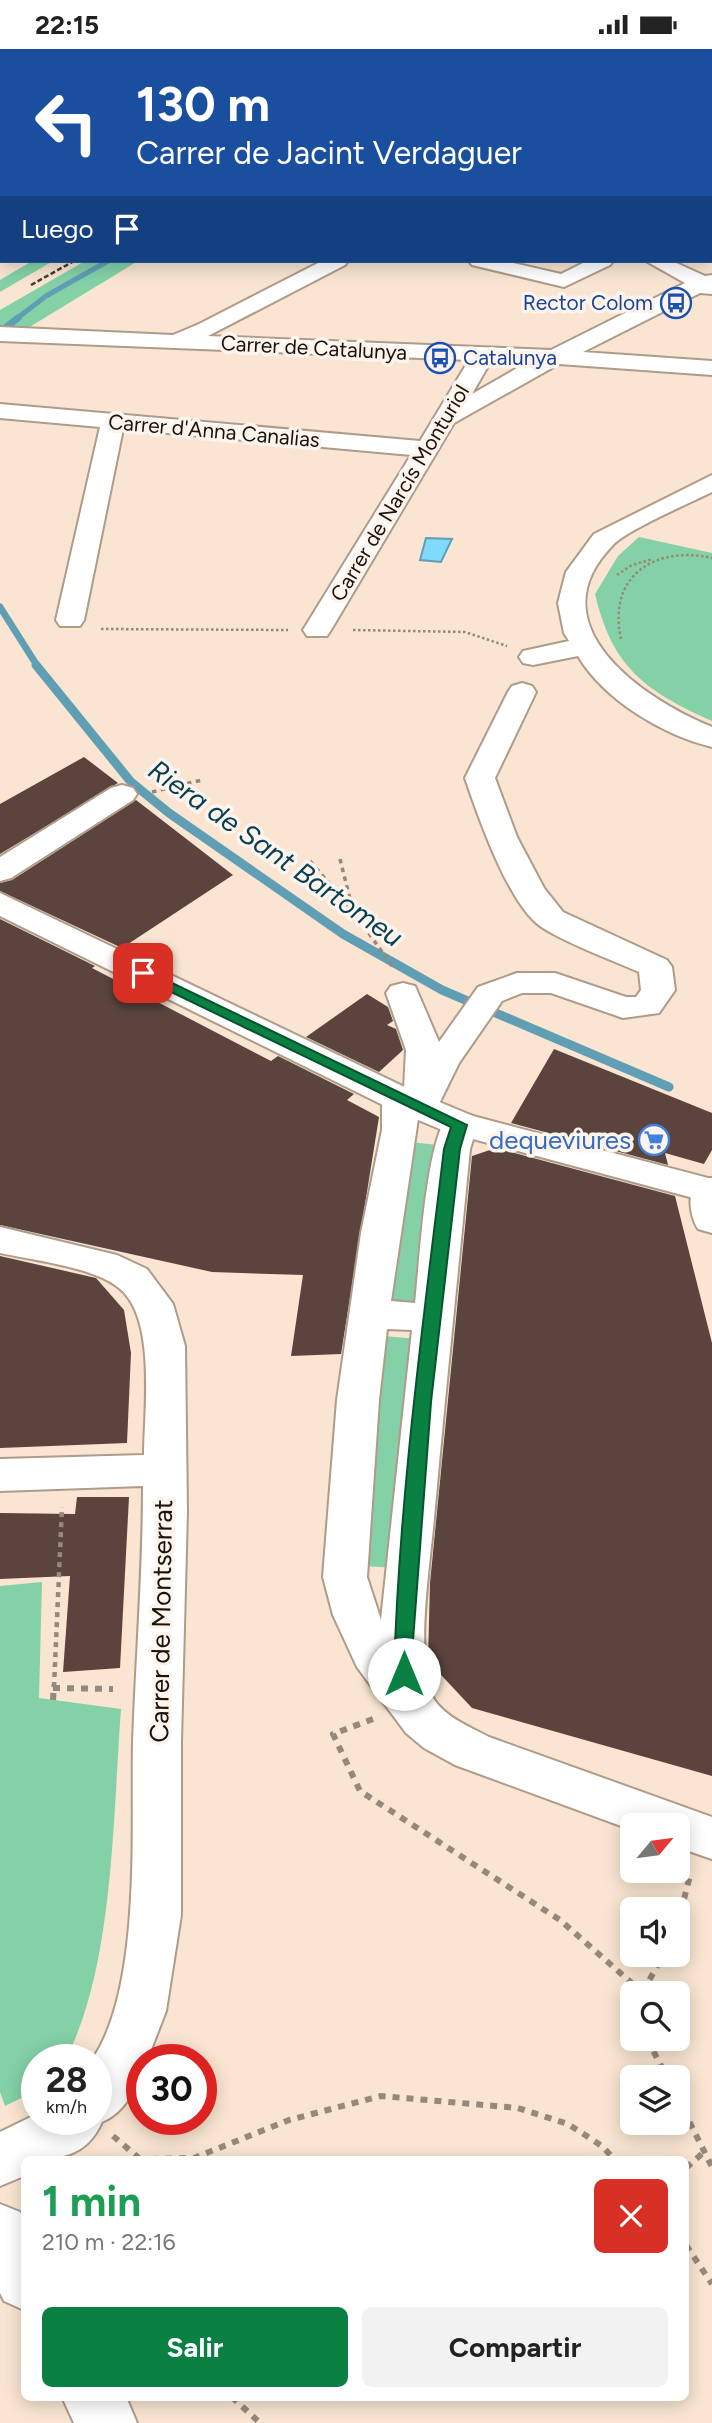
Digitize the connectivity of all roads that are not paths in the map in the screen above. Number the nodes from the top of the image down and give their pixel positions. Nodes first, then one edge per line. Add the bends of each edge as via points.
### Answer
1 (334, 263) edge
2 (488, 263) edge
3 (599, 263) edge
4 (661, 263) edge
5 (709, 284) edge
6 (11, 335) edge
7 (159, 341) junction
8 (483, 356) junction
9 (553, 359) junction
10 (712, 367) edge
11 (0, 411) edge
12 (445, 421) junction
13 (113, 422) junction
14 (429, 449) junction
15 (712, 482) edge
16 (70, 621) dead end
17 (317, 630) dead end
18 (582, 647) junction
19 (533, 657) dead end
20 (522, 692) dead end
21 (712, 738) edge
22 (122, 794) dead end
23 (0, 871) edge
24 (0, 903) edge
25 (403, 993) road end
26 (410, 1103) junction
27 (460, 1125) junction
28 (711, 1200) edge
29 (0, 1240) edge
30 (371, 1314) junction
31 (433, 1318) junction
32 (163, 1471) junction
33 (0, 1475) edge
34 (345, 1577) junction
35 (405, 1595) junction
36 (410, 1704) junction
37 (707, 1836) edge
38 (112, 2075) edge
39 (53, 2135) edge
40 (0, 2160) edge
41 (0, 2232) edge
42 (21, 2275) edge
43 (94, 2401) edge
44 (107, 2423) edge

1 - 7 street via 207,329
2 - 3 street via 564,281
4 - 5 street
5 - 9 street
6 - 7 street, Carrer de Catalunya
7 - 8 street, Carrer de Catalunya
8 - 9 street, Carrer de Catalunya
8 - 12 street, Carrer de Narcís Monturiol
9 - 10 street, Carrer de Catalunya
9 - 12 street
11 - 13 street, Carrer d'Anna Canalias
12 - 14 street, Carrer de Narcís Monturiol
13 - 14 street, Carrer d'Anna Canalias
13 - 16 street
14 - 17 street, Carrer de Narcís Monturiol
15 - 18 street via 603,539 572,582 573,625
18 - 19 street
18 - 21 street via 604,673 650,708
20 - 26 street via 480,778 501,837 529,891 551,919 655,967 658,990 647,1006 623,1008 555,983 517,983 481,1006
22 - 23 street
24 - 26 street
25 - 26 street via 424,1050
26 - 27 street
26 - 30 street via 385,1206
27 - 28 street
27 - 31 street via 452,1149
29 - 32 street, Carrer de Montserrat via 103,1264 133,1278 144,1290 153,1304 165,1346
30 - 31 street
30 - 34 street via 358,1400
31 - 35 street
32 - 33 street
32 - 38 street, Carrer de Montserrat via 156,1915 140,2011
34 - 35 street via 377,1591
34 - 36 street via 373,1654
35 - 36 street via 404,1674
36 - 37 street via 441,1734 472,1751
39 - 40 street
41 - 42 street
43 - 44 street

